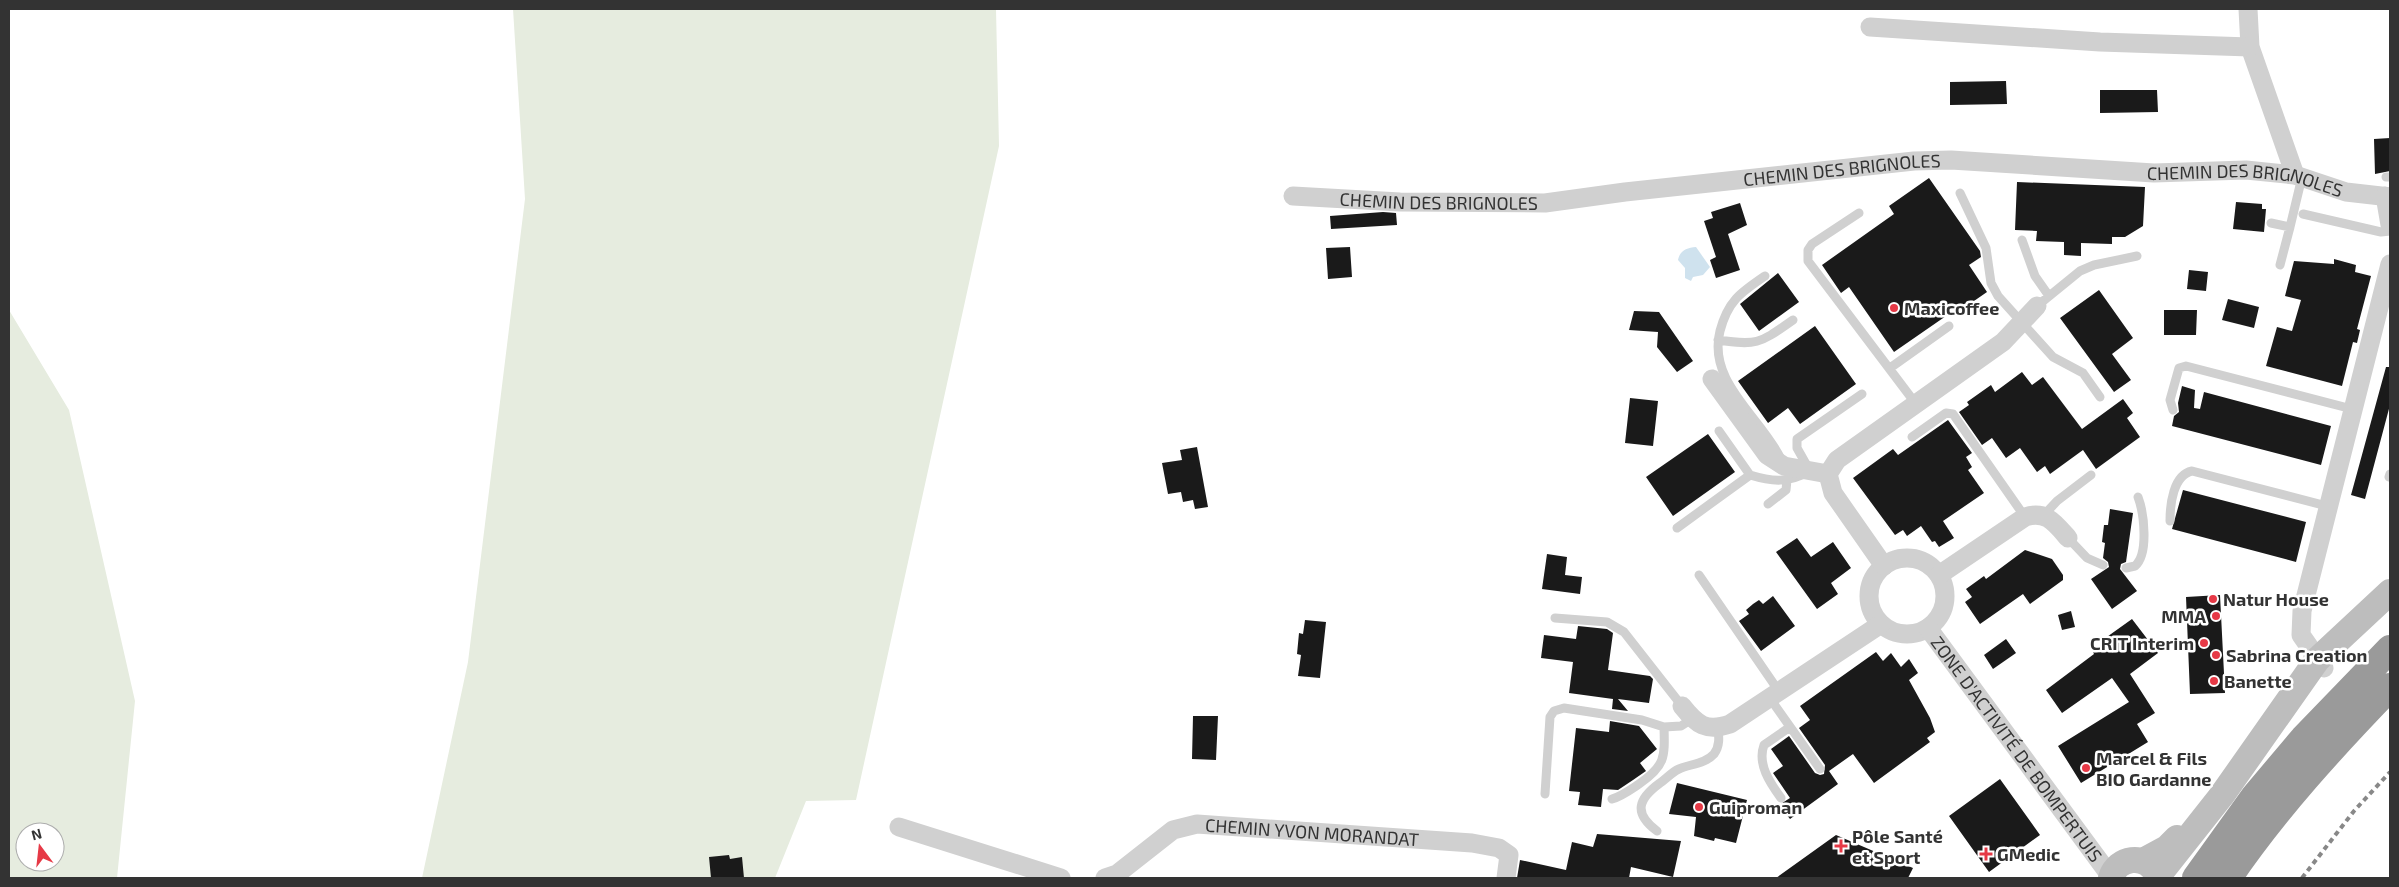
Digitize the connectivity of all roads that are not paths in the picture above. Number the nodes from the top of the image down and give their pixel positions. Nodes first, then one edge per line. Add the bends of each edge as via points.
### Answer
1 (2248, 9) edge
2 (1870, 27) dead end
3 (2250, 47) junction
4 (2299, 176) junction
5 (1960, 193) dead end
6 (1293, 196) dead end
7 (2388, 196) edge
8 (1859, 213) dead end
9 (2303, 214) dead end
10 (2271, 223) dead end
11 (2390, 225) edge
12 (2290, 227) junction
13 (2390, 231) edge
14 (2022, 240) dead end
15 (2137, 256) dead end
16 (2280, 264) dead end
17 (2390, 264) edge
18 (1765, 276) dead end
19 (2043, 301) junction
20 (1793, 320) dead end
21 (2023, 322) junction
22 (1949, 326) dead end
23 (1718, 340) junction
24 (1890, 368) junction
25 (1712, 379) dead end
26 (1862, 394) dead end
27 (2100, 397) dead end
28 (1916, 404) junction
29 (2352, 409) junction
30 (2173, 410) dead end
31 (1719, 431) dead end
32 (1912, 436) dead end
33 (1786, 473) junction
34 (1819, 473) junction
35 (1750, 475) junction
36 (2091, 475) dead end
37 (2138, 497) dead end
38 (1768, 504) dead end
39 (2327, 506) junction
40 (2034, 516) junction
41 (2170, 521) dead end
42 (1677, 528) dead end
43 (2068, 538) joint
44 (2103, 565) dead end
45 (1884, 566) junction
46 (2126, 568) dead end
47 (1939, 574) junction
48 (1699, 575) dead end
49 (2390, 592) edge
50 (2390, 601) edge
51 (1555, 618) dead end
52 (1881, 624) junction
53 (1928, 628) junction
54 (2390, 649) edge
55 (2320, 664) junction
56 (2390, 687) edge
57 (1773, 694) junction
58 (1687, 713) junction
59 (1664, 727) junction
60 (1790, 727) junction
61 (1718, 728) junction
62 (1820, 769) dead end
63 (1545, 794) dead end
64 (1781, 798) dead end
65 (1612, 799) dead end
66 (899, 827) dead end
67 (1657, 831) dead end
68 (2153, 872) edge
69 (2109, 875) edge
70 (1061, 878) edge
71 (1105, 878) edge
72 (1506, 878) edge
73 (2196, 878) edge
74 (2228, 878) edge

1 - 3 street
2 - 3 street via 2100,42
3 - 4 street
4 - 6 street, CHEMIN DES BRIGNOLES via 2246,170 2154,173 1951,160 1914,161 1545,203 1400,202
4 - 7 street, CHEMIN DES BRIGNOLES via 2346,192
4 - 12 lane
5 - 21 lane via 1986,248 1991,283 1998,296
7 - 11 street
8 - 24 lane via 1812,244 1808,250 1808,261
9 - 13 lane via 2380,232
10 - 12 lane
12 - 16 lane
14 - 19 lane
15 - 19 lane via 2080,271
17 - 29 street
18 - 23 lane via 1732,300
19 - 21 street
20 - 23 lane via 1755,343
21 - 27 lane via 2053,357 2083,373
21 - 28 street via 2003,342
22 - 24 lane
23 - 33 lane via 1717,358 1723,374 1743,395 1779,454
24 - 28 lane
25 - 33 street via 1767,455
26 - 34 lane via 1797,439 1797,448
28 - 34 street
29 - 30 lane via 2186,366 2179,368 2170,400
29 - 39 street
31 - 35 lane
32 - 40 lane via 1946,413 1953,414
33 - 34 street
33 - 35 lane via 1767,480
33 - 38 lane via 1786,490
34 - 45 street
35 - 42 lane
36 - 40 lane
37 - 46 lane via 2143,515 2142,556 2135,566
39 - 41 lane via 2192,471 2184,472 2179,478
39 - 55 street via 2301,621 2301,635
40 - 43 street via 2054,521
40 - 47 street
43 - 44 lane via 2086,558
45 - 47 street via 1895,560 1913,559
45 - 52 street via 1876,573 1869,594 1870,605
47 - 53 street, ZONE D'ACTIVITÉ DE BOMPERTUIS via 1944,586 1944,604 1937,620
48 - 57 lane
49 - 55 street
50 - 55 street
51 - 58 lane via 1607,622 1624,632
52 - 53 street, ZONE D'ACTIVITÉ DE BOMPERTUIS via 1903,634
52 - 57 street
53 - 69 street, ZONE D'ACTIVITÉ DE BOMPERTUIS
54 - 73 highway via 2304,738 2255,796
55 - 68 street via 2286,701 2213,806
56 - 74 highway via 2313,768 2254,840
57 - 60 lane
57 - 61 street via 1730,724
58 - 59 lane via 1681,726
58 - 61 street via 1706,727
59 - 63 lane via 1642,720 1564,708 1554,711 1550,717
59 - 65 lane via 1664,752 1657,772
60 - 62 lane
60 - 64 lane via 1764,745 1762,750 1766,774
61 - 67 lane via 1719,745 1713,754 1706,760 1678,770 1646,794 1641,811 1646,823
66 - 70 street
68 - 69 street via 2126,861
71 - 72 street, CHEMIN YVON MORANDAT via 1117,874 1173,830 1196,824 1472,843 1499,848 1509,854

